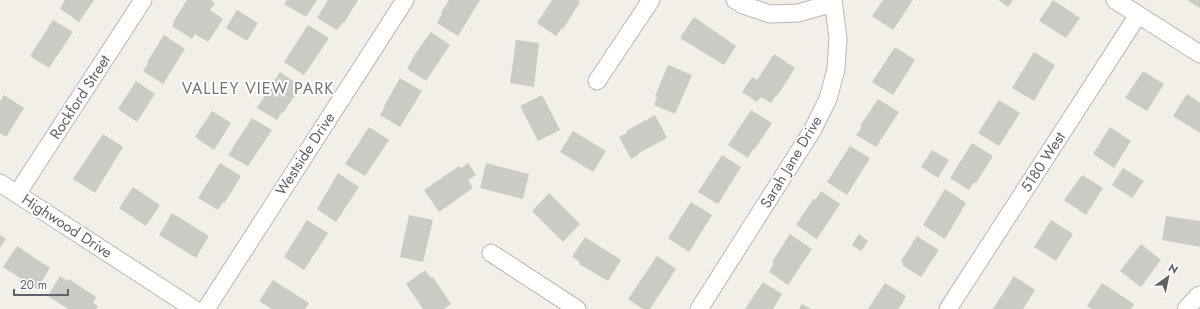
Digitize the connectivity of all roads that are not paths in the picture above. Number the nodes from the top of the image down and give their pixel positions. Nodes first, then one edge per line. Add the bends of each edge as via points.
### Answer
1 (143, 0) edge
2 (405, 0) edge
3 (651, 0) edge
4 (735, 0) edge
5 (1115, 0) edge
6 (833, 1) edge
7 (1138, 15) junction
8 (1200, 54) edge
9 (597, 81) dead end
10 (0, 183) edge
11 (17, 194) junction
12 (491, 253) dead end
13 (1200, 295) edge
14 (194, 309) edge
15 (206, 309) edge
16 (577, 309) edge
17 (699, 309) edge
18 (948, 309) edge
19 (1186, 309) edge

1 - 11 street, Rockford Street
2 - 15 street, Westside Drive
3 - 9 street
4 - 6 street via 770,14 798,13
5 - 7 street
6 - 17 street, Sarah Jane Drive via 838,38 836,69 828,99 812,132
7 - 8 street
7 - 18 street, 5180 West
10 - 11 street, Highwood Drive
11 - 14 street, Highwood Drive
12 - 16 street
13 - 19 street

